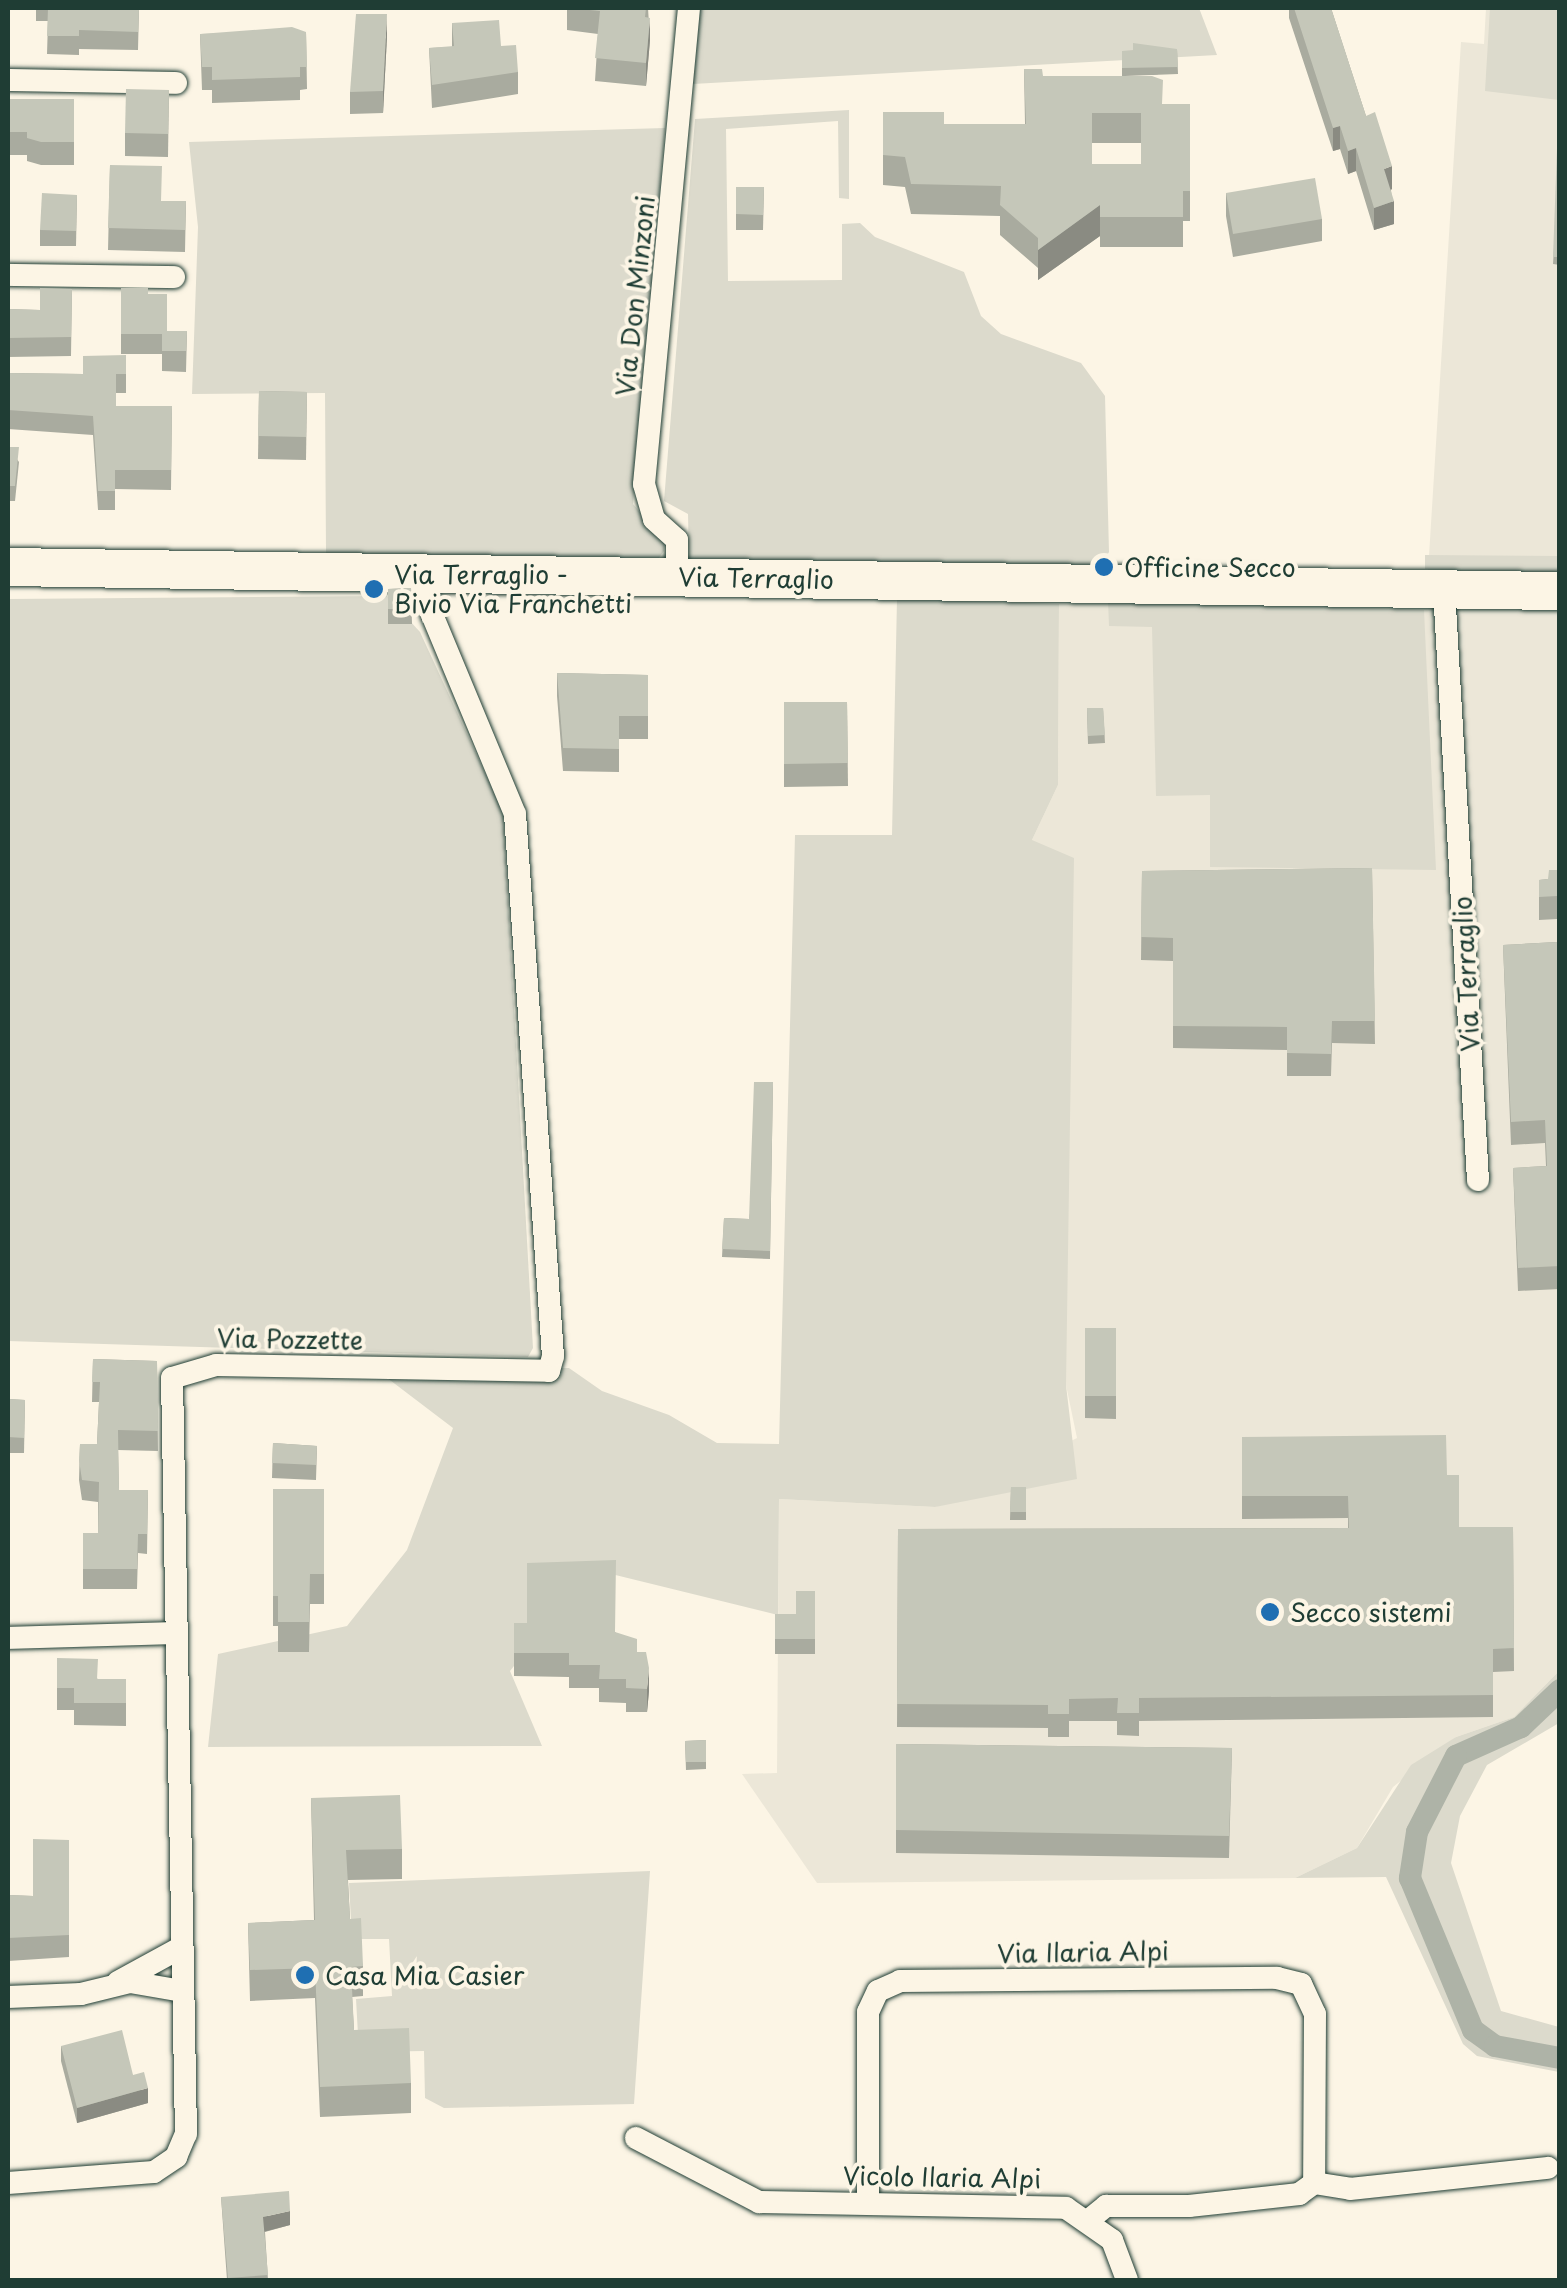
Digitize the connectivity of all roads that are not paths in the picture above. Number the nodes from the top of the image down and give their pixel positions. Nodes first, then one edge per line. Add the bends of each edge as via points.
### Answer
1 (690, 8) edge
2 (8, 80) edge
3 (176, 83) dead end
4 (8, 274) edge
5 (174, 277) dead end
6 (8, 567) edge
7 (424, 574) junction
8 (677, 578) junction
9 (1444, 589) junction
10 (1560, 591) edge
11 (1478, 1180) dead end
12 (173, 1633) junction
13 (8, 1638) edge
14 (180, 1948) junction
15 (112, 1986) junction
16 (182, 1991) junction
17 (8, 1997) edge
18 (636, 2138) dead end
19 (1548, 2168) dead end
20 (1314, 2183) junction
21 (8, 2184) edge
22 (868, 2203) junction
23 (1166, 2206) junction
24 (1090, 2219) junction
25 (1108, 2236) junction
26 (1126, 2280) edge

1 - 8 street, Via Don Minzoni via 644,484 654,520 677,540
2 - 3 street
4 - 5 street
6 - 7 main road, Via Terraglio
7 - 8 main road, Via Terraglio
7 - 12 street, Via Pozzette via 432,615 515,814 553,1356 549,1371 216,1365 172,1378
8 - 9 main road, Via Terraglio
9 - 10 main road, Via Terraglio
9 - 11 street, Via Terraglio
12 - 13 street
12 - 14 street, Via Pozzette
14 - 15 street
14 - 16 street, Via Pozzette
15 - 16 street via 142,1982
15 - 17 street
16 - 21 street, Via Pozzette via 186,2134 176,2157 138,2176
18 - 22 street, Vicolo Ilaria Alpi via 748,2199
19 - 20 street via 1350,2189
20 - 22 street, Via Ilaria Alpi via 1316,2014 1301,1984 1277,1978 900,1982 878,1991 868,2012
20 - 23 street via 1299,2194
22 - 24 street, Vicolo Ilaria Alpi via 1052,2206
23 - 24 street via 1106,2206
23 - 25 street via 1122,2220
24 - 25 street
25 - 26 street

